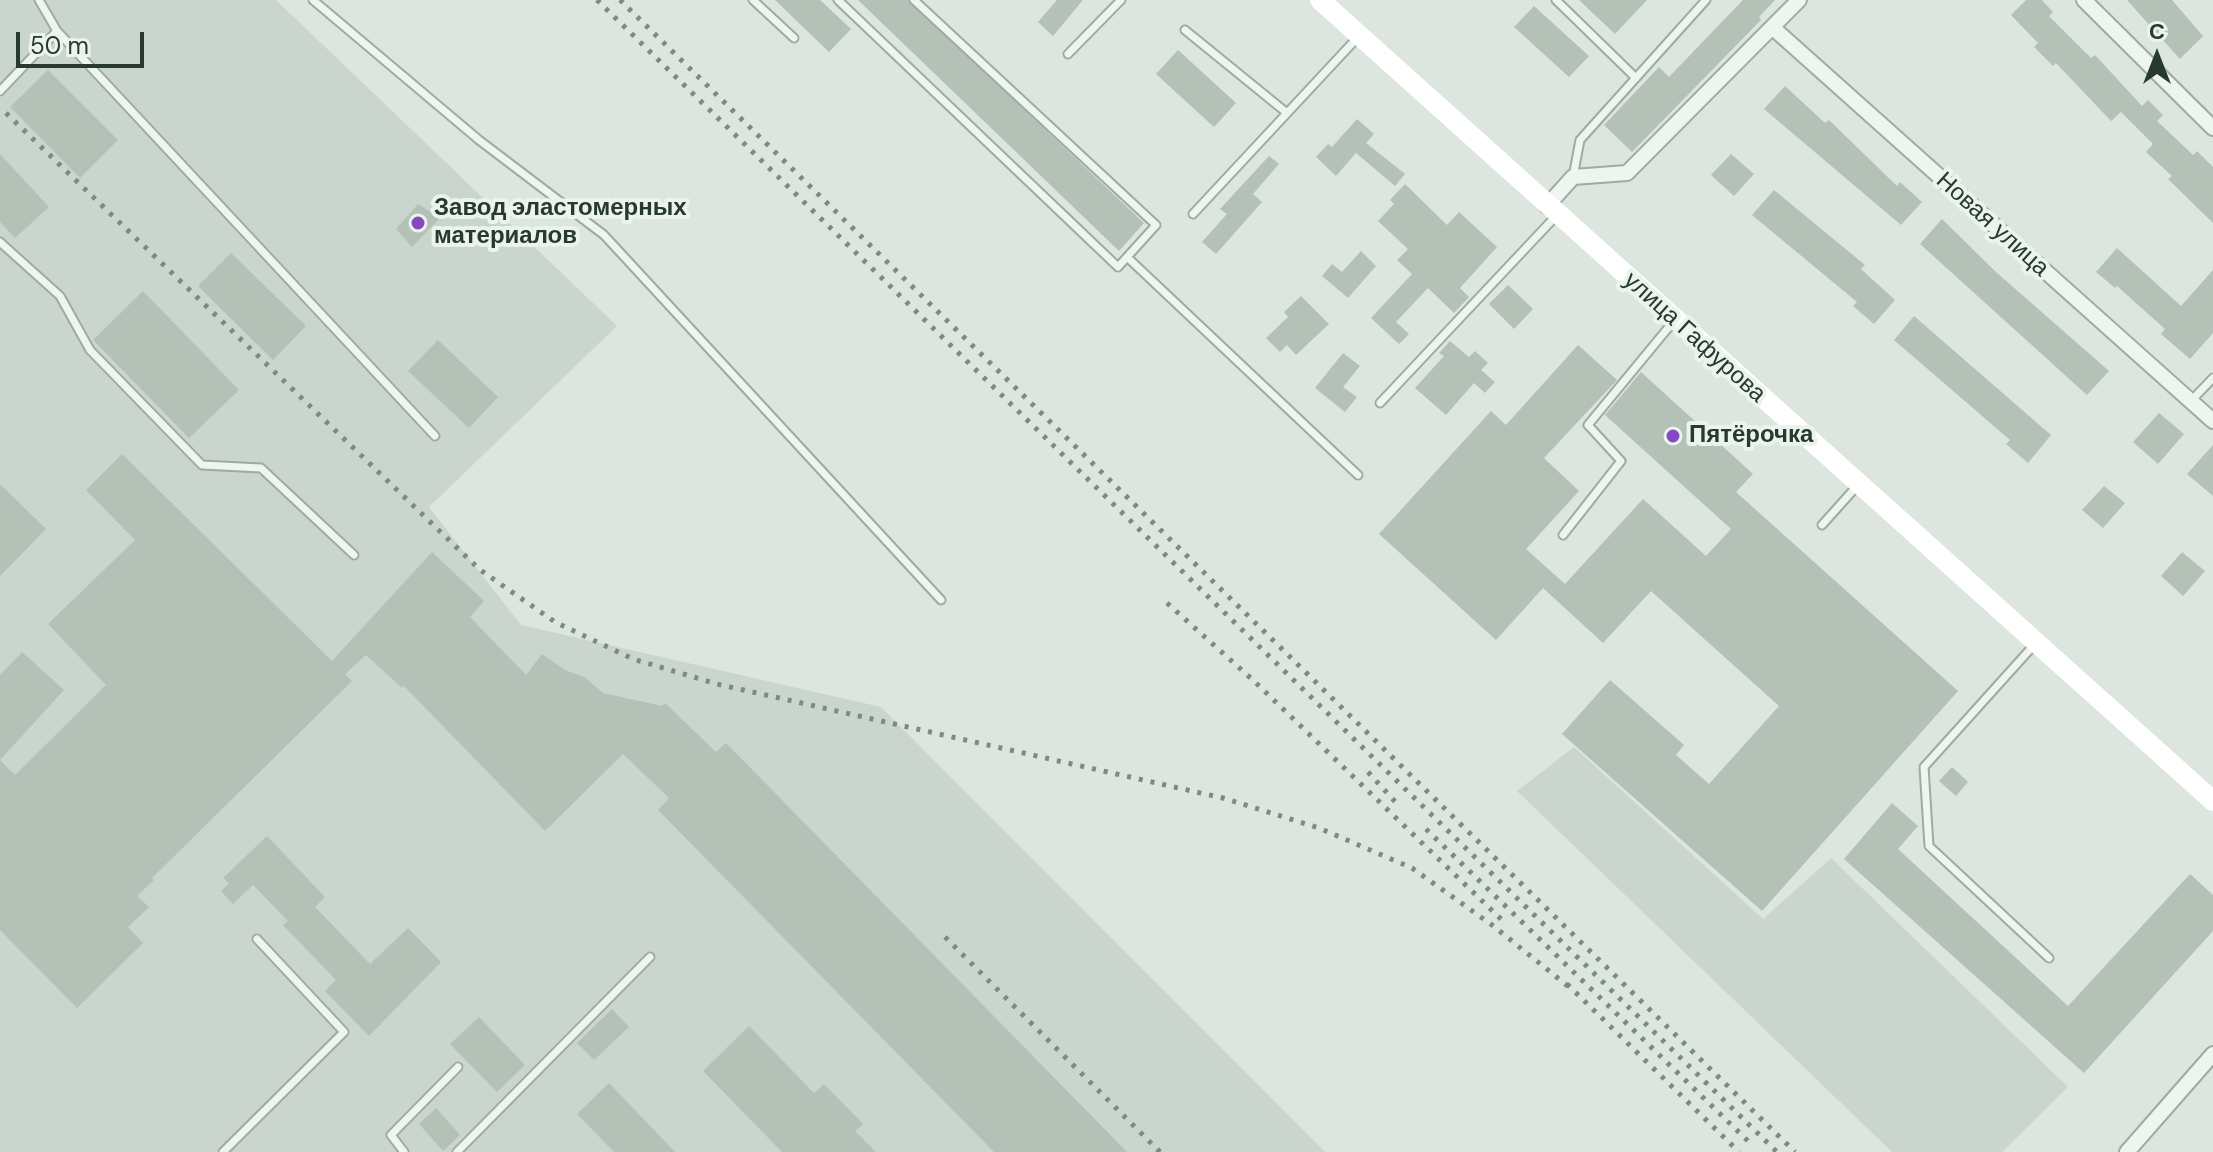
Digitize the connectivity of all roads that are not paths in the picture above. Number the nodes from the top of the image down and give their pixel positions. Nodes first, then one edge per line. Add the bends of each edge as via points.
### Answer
1 (39, 0) edge
2 (313, 0) edge
3 (753, 0) edge
4 (838, 0) edge
5 (914, 0) edge
6 (1121, 0) edge
7 (1320, 0) edge
8 (1556, 0) edge
9 (1706, 0) edge
10 (1799, 0) edge
11 (2084, 0) edge
12 (1772, 27) junction
13 (1185, 30) dead end
14 (57, 31) junction
15 (1359, 36) junction
16 (794, 38) dead end
17 (1068, 54) dead end
18 (1636, 78) junction
19 (0, 91) edge
20 (1287, 113) junction
21 (2213, 128) edge
22 (1573, 177) junction
23 (1552, 210) junction
24 (1193, 214) dead end
25 (0, 242) edge
26 (1127, 257) junction
27 (1674, 320) junction
28 (2213, 378) edge
29 (2191, 401) junction
30 (1380, 403) dead end
31 (2213, 421) edge
32 (435, 436) dead end
33 (1358, 475) dead end
34 (1858, 484) junction
35 (1822, 525) dead end
36 (1563, 535) dead end
37 (354, 555) dead end
38 (941, 600) dead end
39 (2036, 643) junction
40 (2213, 801) edge
41 (257, 939) dead end
42 (650, 957) dead end
43 (2049, 958) dead end
44 (2213, 1054) edge
45 (458, 1067) dead end
46 (223, 1152) edge
47 (404, 1152) edge
48 (457, 1152) edge
49 (2127, 1152) edge

1 - 14 lane
2 - 38 lane via 479,140 604,235
3 - 16 lane
4 - 26 lane via 1118,267
5 - 26 lane via 1156,225
6 - 17 lane
7 - 15 main road, улица Гафурова
8 - 18 lane
9 - 18 lane
10 - 12 street
11 - 21 street
12 - 22 street via 1627,173
12 - 29 street, Новая улица
13 - 20 lane
14 - 19 lane
14 - 32 lane
15 - 20 lane
15 - 23 main road, улица Гафурова
18 - 22 lane via 1580,140
20 - 24 lane
22 - 23 street
23 - 27 main road, улица Гафурова
23 - 30 lane
25 - 37 lane via 60,296 90,350 202,465 261,468
26 - 33 lane
27 - 34 main road, улица Гафурова
27 - 36 lane via 1588,425 1621,461
28 - 29 lane
29 - 31 street, Новая улица
34 - 35 lane
34 - 39 main road, улица Гафурова
39 - 40 main road, улица Гафурова
39 - 43 lane via 1924,767 1929,846
41 - 46 lane via 344,1032
42 - 48 lane
44 - 49 street
45 - 47 lane via 391,1135

